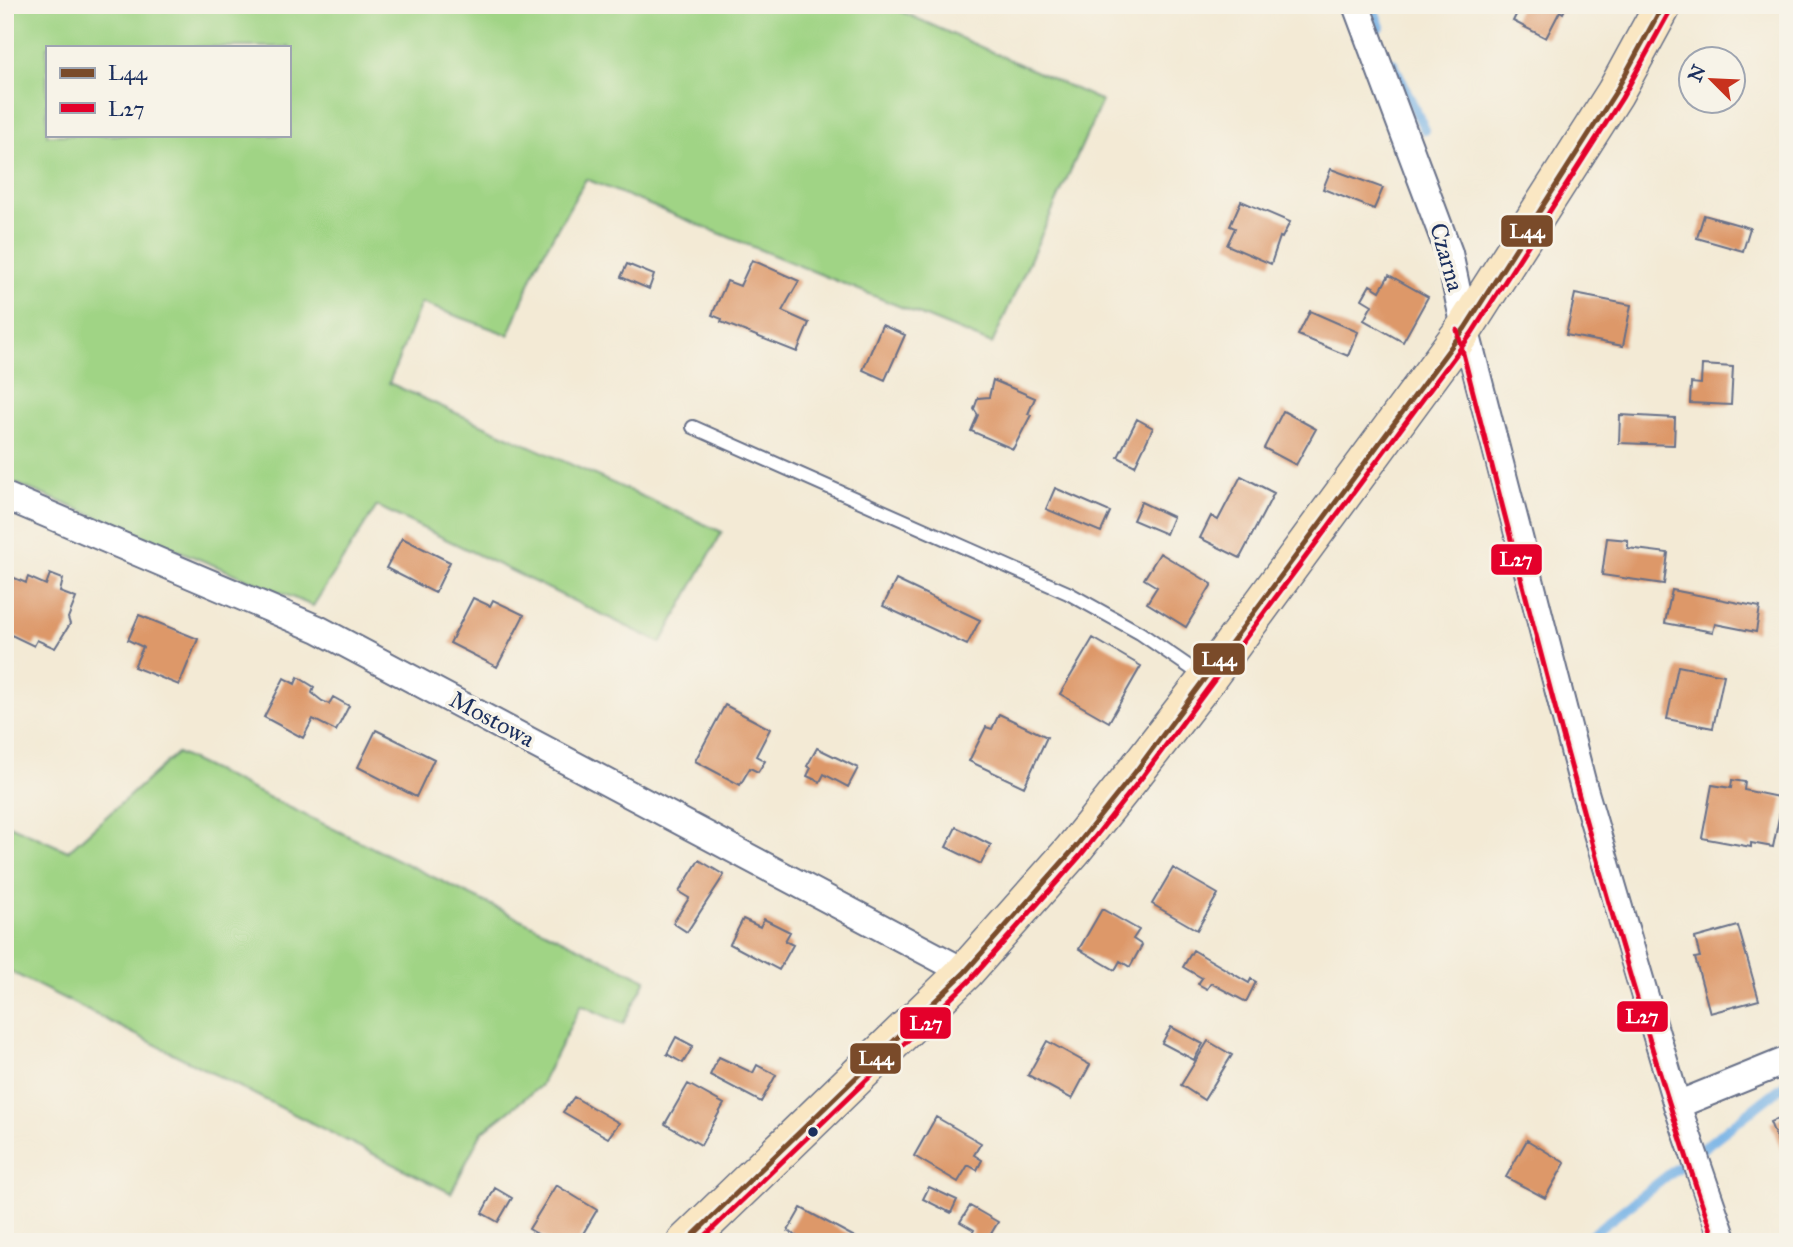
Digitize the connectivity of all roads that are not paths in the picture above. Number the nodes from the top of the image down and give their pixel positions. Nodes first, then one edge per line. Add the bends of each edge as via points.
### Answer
1 (1356, 5) edge
2 (1663, 5) edge
3 (1465, 328) junction
4 (693, 427) dead end
5 (5, 496) edge
6 (1207, 679) junction
7 (965, 972) junction
8 (1788, 1060) edge
9 (1677, 1105) junction
10 (686, 1242) edge
11 (1724, 1242) edge

1 - 3 street, Czarna via 1450,253
2 - 3 street via 1615,93
3 - 6 street
3 - 9 street, Czarna via 1584,789
4 - 6 lane via 1068,593 1140,633
5 - 7 street, Mostowa via 318,629
6 - 7 street via 1073,850
7 - 10 street
8 - 9 street
9 - 11 street, Czarna

